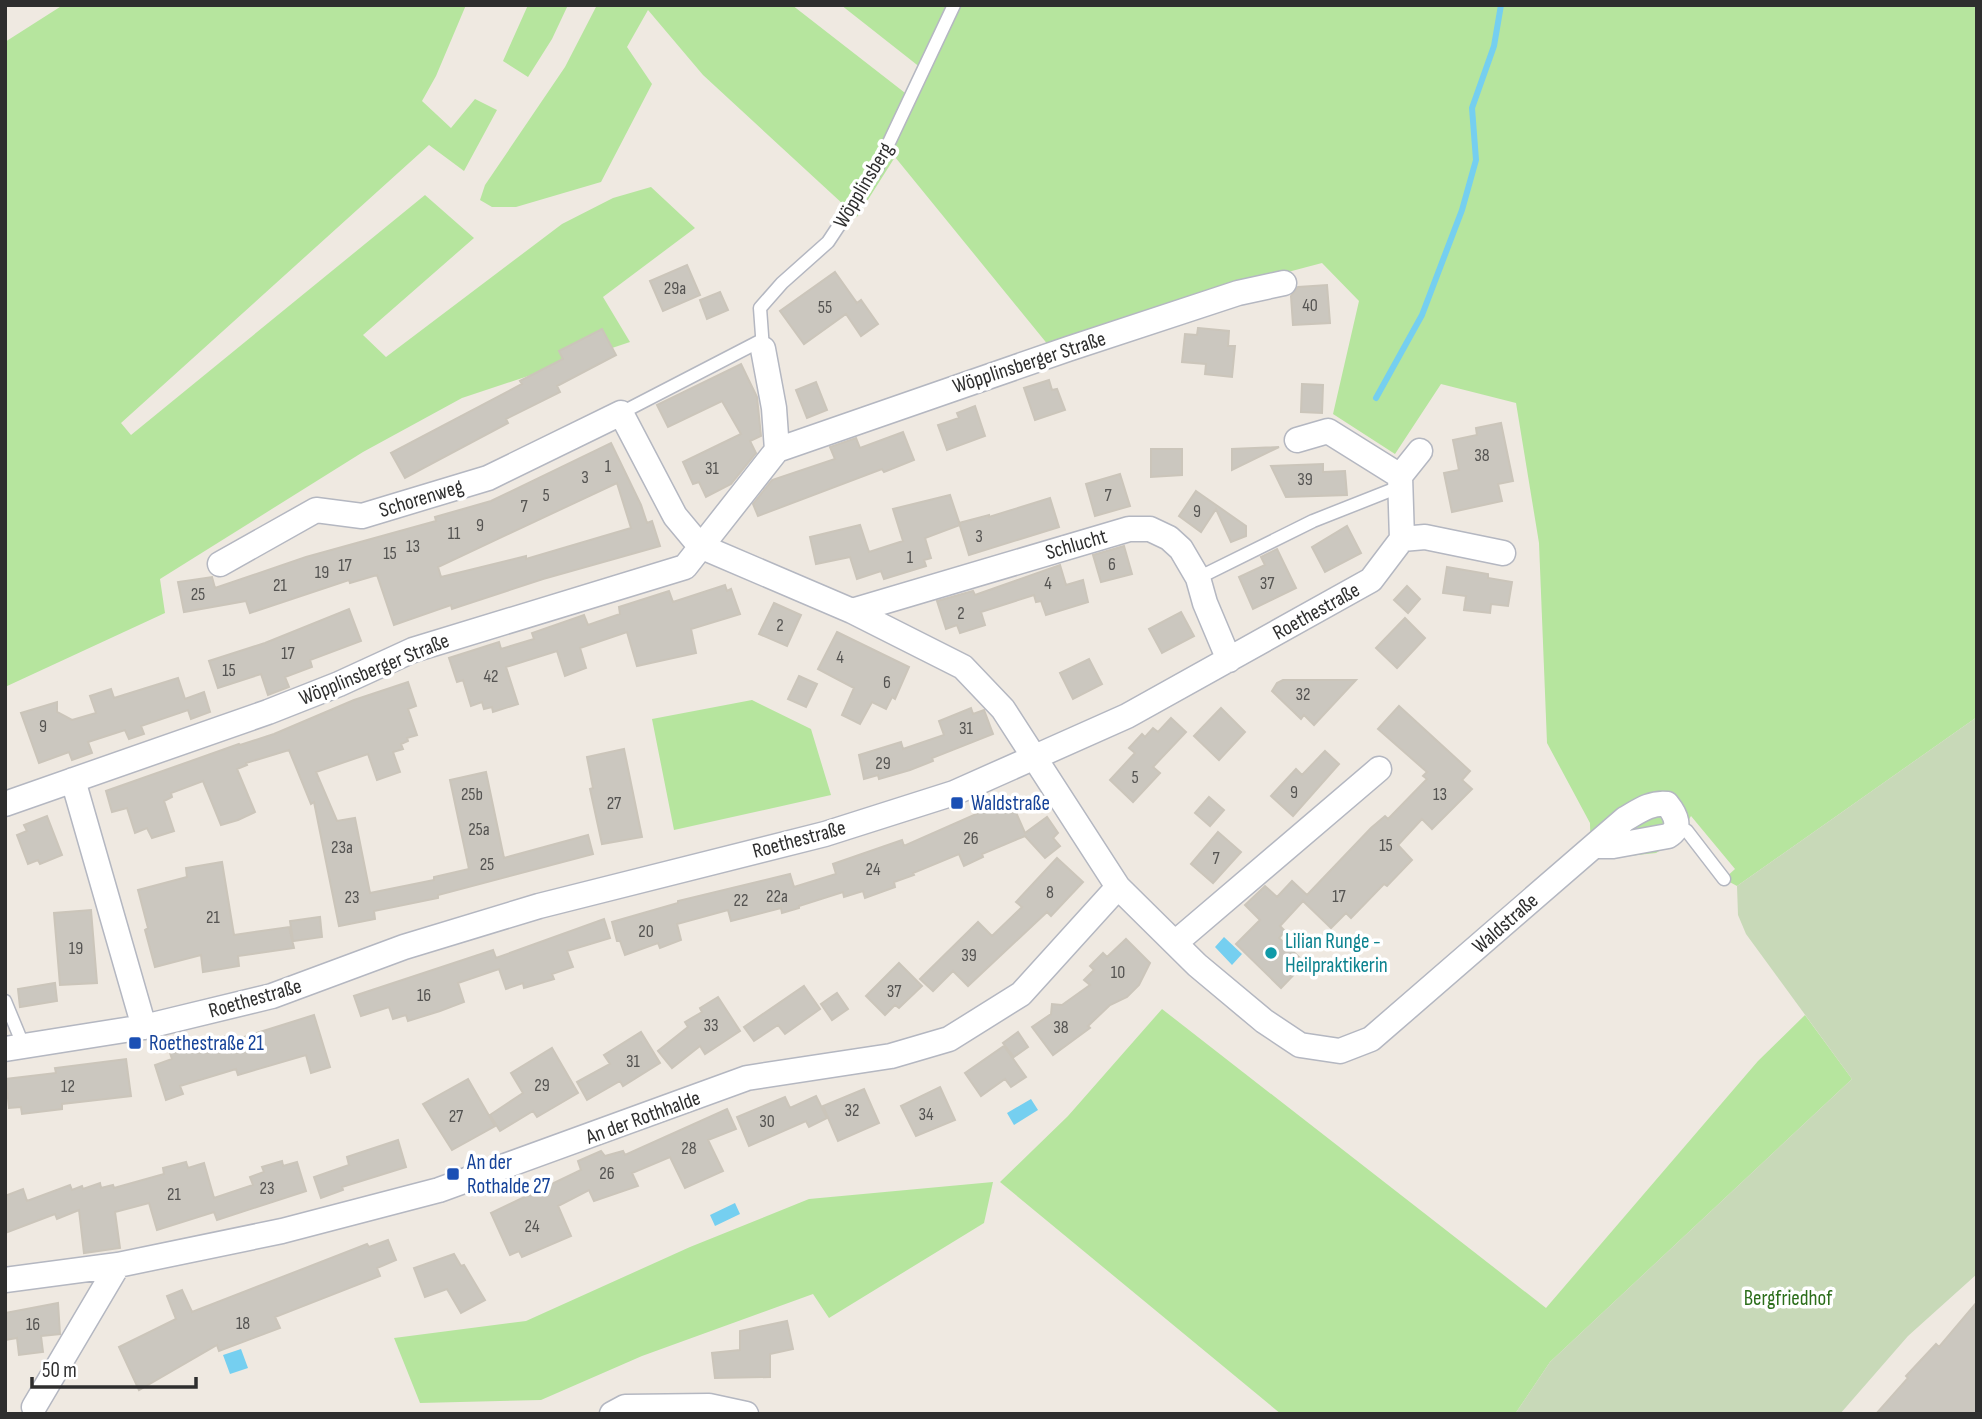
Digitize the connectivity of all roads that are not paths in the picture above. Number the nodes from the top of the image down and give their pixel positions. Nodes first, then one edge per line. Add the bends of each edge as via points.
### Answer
1 (954, 5) edge
2 (1283, 283) dead end
3 (762, 344) junction
4 (621, 413) junction
5 (1297, 440) dead end
6 (777, 450) junction
7 (1420, 451) dead end
8 (1399, 481) junction
9 (1402, 539) junction
10 (700, 546) junction
11 (1503, 554) dead end
12 (220, 564) dead end
13 (1198, 578) junction
14 (852, 611) junction
15 (1228, 660) junction
16 (1035, 758) junction
17 (1379, 769) dead end
18 (73, 780) junction
19 (5, 804) edge
20 (1677, 825) joint
21 (1724, 879) dead end
22 (1118, 887) junction
23 (1175, 943) junction
24 (5, 1001) edge
25 (144, 1027) junction
26 (14, 1048) edge
27 (118, 1265) junction
28 (5, 1280) edge
29 (624, 1404) edge
30 (34, 1407) dead end
31 (746, 1414) edge

1 - 3 lane, Wöpplinsberg via 877,167 828,242 760,308
2 - 6 street, Wöpplinsberger Straße via 1238,293 1068,349
3 - 4 lane, Schorenweg
3 - 6 street
4 - 10 street via 676,516
4 - 12 street, Schorenweg via 488,478 362,516 316,510
5 - 8 street via 1328,431
6 - 10 street, Wöpplinsberger Straße
7 - 8 street
8 - 9 street
8 - 13 lane
9 - 11 street via 1425,537
9 - 15 street, Roethestraße via 1371,580
10 - 14 street, Waldstraße
10 - 18 street, Wöpplinsberger Straße via 685,567 413,650 280,707
13 - 14 street, Schlucht via 1169,538 1150,529 1129,529
13 - 15 street, Schlucht
14 - 16 street, Waldstraße via 963,667 1003,709
15 - 16 street, Roethestraße via 1127,716
16 - 22 street, Waldstraße
16 - 25 street, Roethestraße via 954,793 825,834 539,906 404,947 272,996
17 - 23 street
18 - 19 street, Wöpplinsberger Straße
18 - 25 street
20 - 21 lane via 1687,831
20 - 23 street, Waldstraße via 1668,836 1595,846 1371,1039 1340,1051 1300,1045 1264,1021
22 - 23 street, Waldstraße
22 - 27 street, An der Rothhalde via 1021,995 949,1039 891,1056 747,1078 439,1190 282,1231
24 - 26 lane
25 - 26 street, Roethestraße
27 - 28 street, An der Rothhalde
27 - 30 street
29 - 31 street via 709,1406

